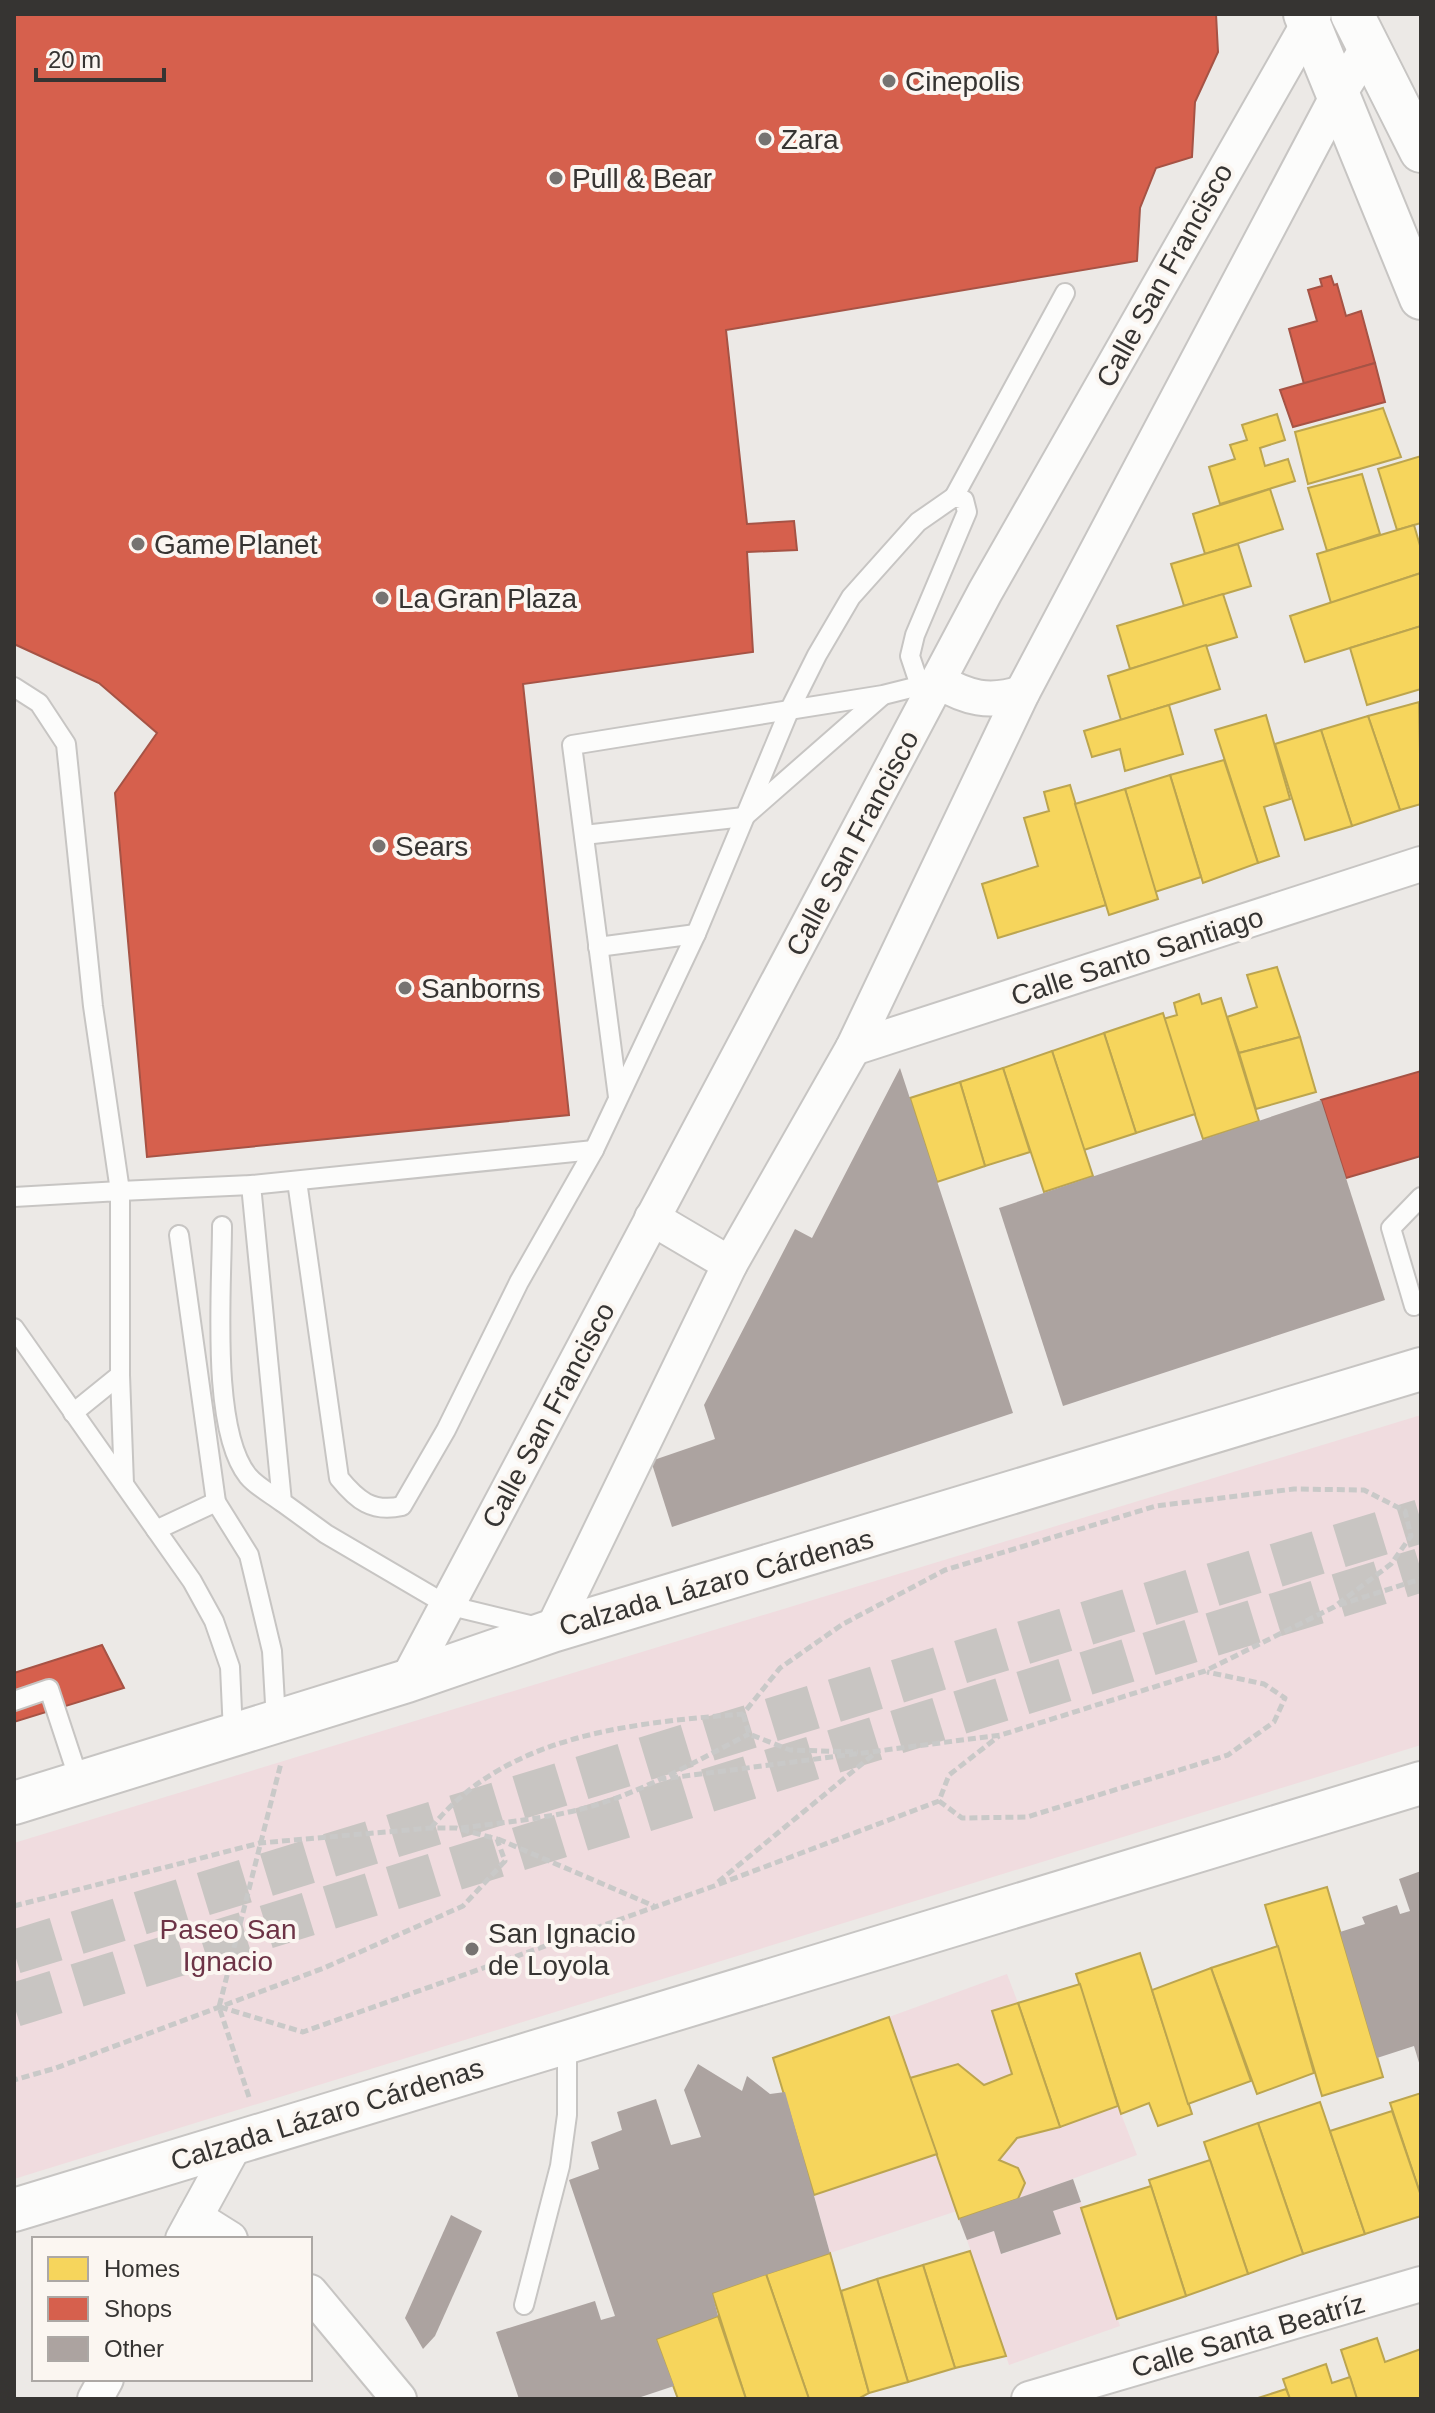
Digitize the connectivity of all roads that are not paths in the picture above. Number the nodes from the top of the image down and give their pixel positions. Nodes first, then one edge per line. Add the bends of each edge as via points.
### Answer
1 (1308, 17) edge
2 (1361, 29) edge
3 (1337, 97) junction
4 (1421, 151) edge
5 (1065, 293) dead end
6 (1421, 298) edge
7 (954, 497) junction
8 (929, 684) junction
9 (14, 687) edge
10 (1022, 693) junction
11 (883, 695) junction
12 (789, 711) junction
13 (744, 817) junction
14 (584, 835) junction
15 (1421, 864) edge
16 (696, 934) junction
17 (598, 947) junction
18 (853, 1048) junction
19 (618, 1098) junction
20 (594, 1150) junction
21 (297, 1181) junction
22 (251, 1185) junction
23 (120, 1191) junction
24 (14, 1197) edge
25 (1421, 1197) edge
26 (652, 1218) junction
27 (222, 1226) dead end
28 (179, 1235) dead end
29 (730, 1264) junction
30 (1419, 1309) edge
31 (14, 1328) edge
32 (1421, 1369) edge
33 (120, 1375) junction
34 (73, 1413) junction
35 (124, 1484) junction
36 (216, 1502) junction
37 (282, 1502) junction
38 (156, 1530) junction
39 (447, 1605) junction
40 (552, 1631) junction
41 (407, 1681) junction
42 (14, 1701) edge
43 (285, 1718) junction
44 (233, 1733) junction
45 (1421, 1768) edge
46 (80, 1783) junction
47 (1421, 1783) edge
48 (1359, 1802) junction
49 (14, 1803) edge
50 (567, 2041) junction
51 (249, 2138) junction
52 (14, 2210) edge
53 (189, 2228) edge
54 (223, 2237) edge
55 (1421, 2284) edge
56 (312, 2294) edge
57 (524, 2305) dead end
58 (105, 2381) edge
59 (95, 2399) edge
60 (399, 2399) edge
61 (1029, 2399) edge

1 - 3 street
1 - 8 street, Calle San Francisco
2 - 3 street
2 - 4 street
3 - 6 street
3 - 10 street
5 - 7 lane
7 - 8 lane via 964,500 967,512 910,656
7 - 12 lane via 918,522 851,597
8 - 10 street via 980,699
8 - 11 lane
8 - 26 street, Calle San Francisco
9 - 23 lane via 39,703 66,744 93,1006
10 - 18 street
11 - 12 lane
11 - 13 lane
12 - 13 lane
12 - 14 lane via 572,745
13 - 14 lane
13 - 16 lane
14 - 17 lane
15 - 18 street, Calle Santo Santiago
16 - 17 lane
16 - 19 lane
17 - 19 lane
18 - 29 street
19 - 20 lane
20 - 21 lane
20 - 21 lane via 519,1282 446,1430 402,1506 386,1510 359,1502 339,1478
21 - 22 lane
22 - 23 lane
22 - 37 lane
23 - 24 lane
23 - 33 lane
25 - 30 lane via 1391,1228
26 - 29 street
26 - 39 street, Calle San Francisco
27 - 37 lane via 222,1382 233,1451 248,1477
28 - 36 lane
29 - 40 street
31 - 34 lane
32 - 40 street, Calzada Lázaro Cárdenas
33 - 34 lane
33 - 35 lane
34 - 35 lane
35 - 38 lane
36 - 38 lane
36 - 43 lane via 249,1555
37 - 39 lane
38 - 44 lane via 214,1621 230,1667
39 - 40 lane
39 - 41 street, Calle San Francisco
40 - 41 street, Calzada Lázaro Cárdenas
41 - 43 street, Calzada Lázaro Cárdenas
42 - 46 lane via 49,1689
43 - 44 street, Calzada Lázaro Cárdenas
44 - 46 street, Calzada Lázaro Cárdenas
45 - 48 street via 1380,1782
46 - 49 street, Calzada Lázaro Cárdenas
47 - 48 street, Calzada Lázaro Cárdenas
48 - 50 street, Calzada Lázaro Cárdenas
50 - 51 street, Calzada Lázaro Cárdenas
50 - 57 lane via 567,2115 560,2166
51 - 52 street, Calzada Lázaro Cárdenas
51 - 53 street
53 - 54 street
55 - 61 street, Calle Santa Beatríz
56 - 60 street
58 - 59 street

